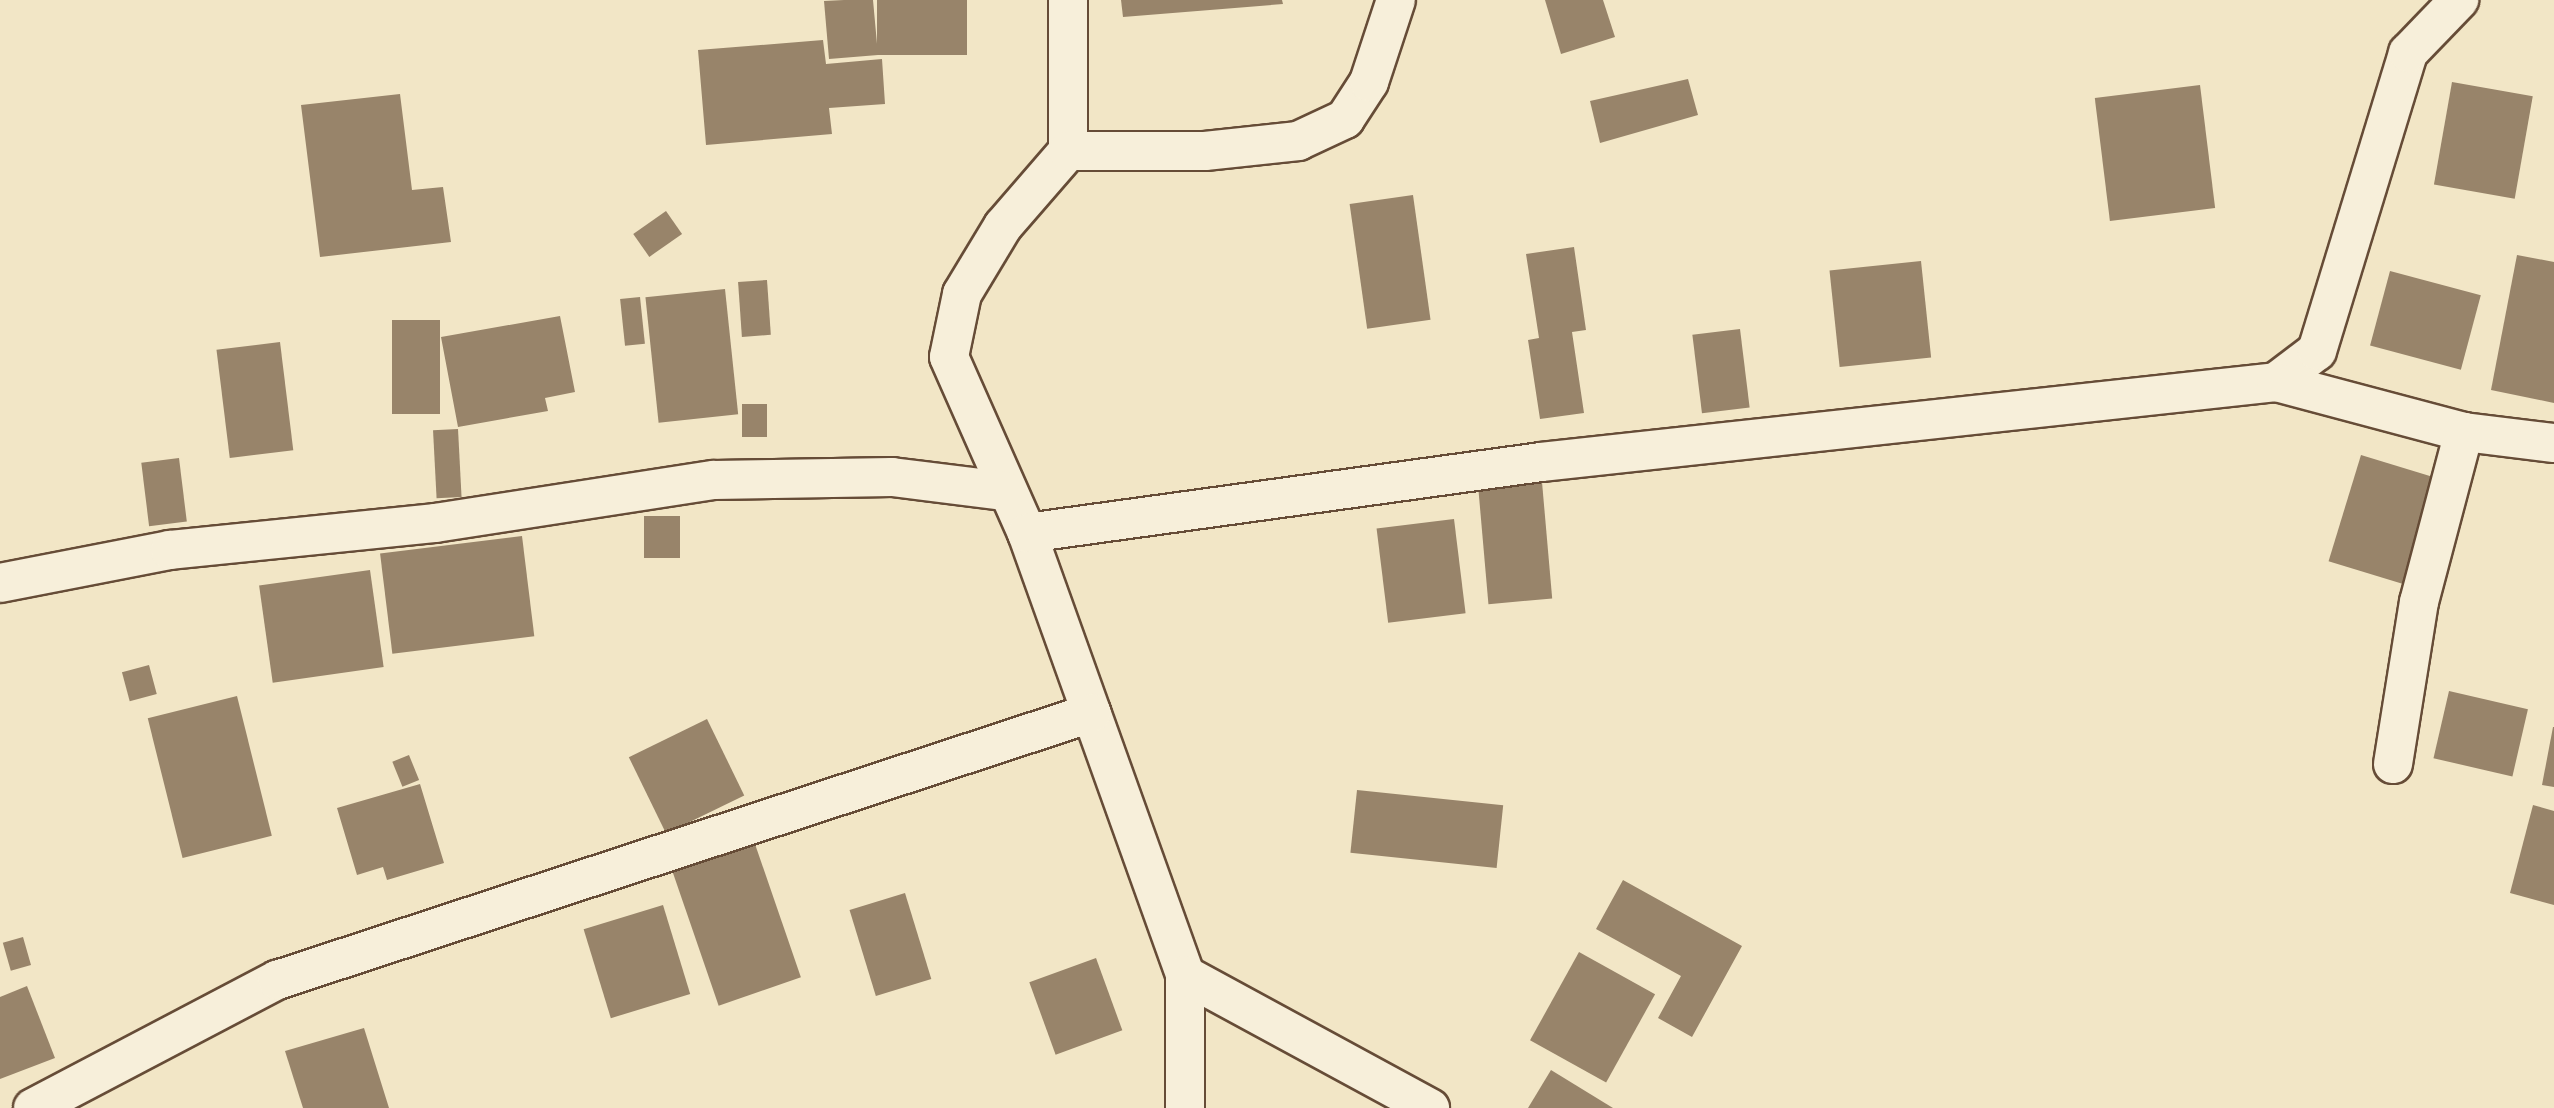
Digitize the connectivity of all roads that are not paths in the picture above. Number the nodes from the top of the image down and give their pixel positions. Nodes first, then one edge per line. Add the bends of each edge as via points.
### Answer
1 (1068, 0) edge
2 (1396, 0) edge
3 (2459, 0) edge
4 (1068, 151) junction
5 (2276, 382) junction
6 (2464, 432) junction
7 (2554, 443) edge
8 (1005, 491) junction
9 (1027, 533) junction
10 (0, 583) edge
11 (1091, 713) junction
12 (2393, 764) dead end
13 (1185, 975) junction
14 (33, 1108) edge
15 (1185, 1108) edge
16 (1430, 1108) edge

1 - 4 street
2 - 4 street via 1369,82 1345,119 1310,135 1205,151
3 - 5 street via 2408,53 2317,351
4 - 8 street via 1003,226 962,294 949,357
5 - 6 street
5 - 9 street via 1541,462
6 - 7 street
6 - 12 street via 2419,602
8 - 9 street
8 - 10 street via 892,477 714,480 435,523 170,550
9 - 11 street
11 - 13 street
11 - 14 street via 277,980
13 - 15 street
13 - 16 street

